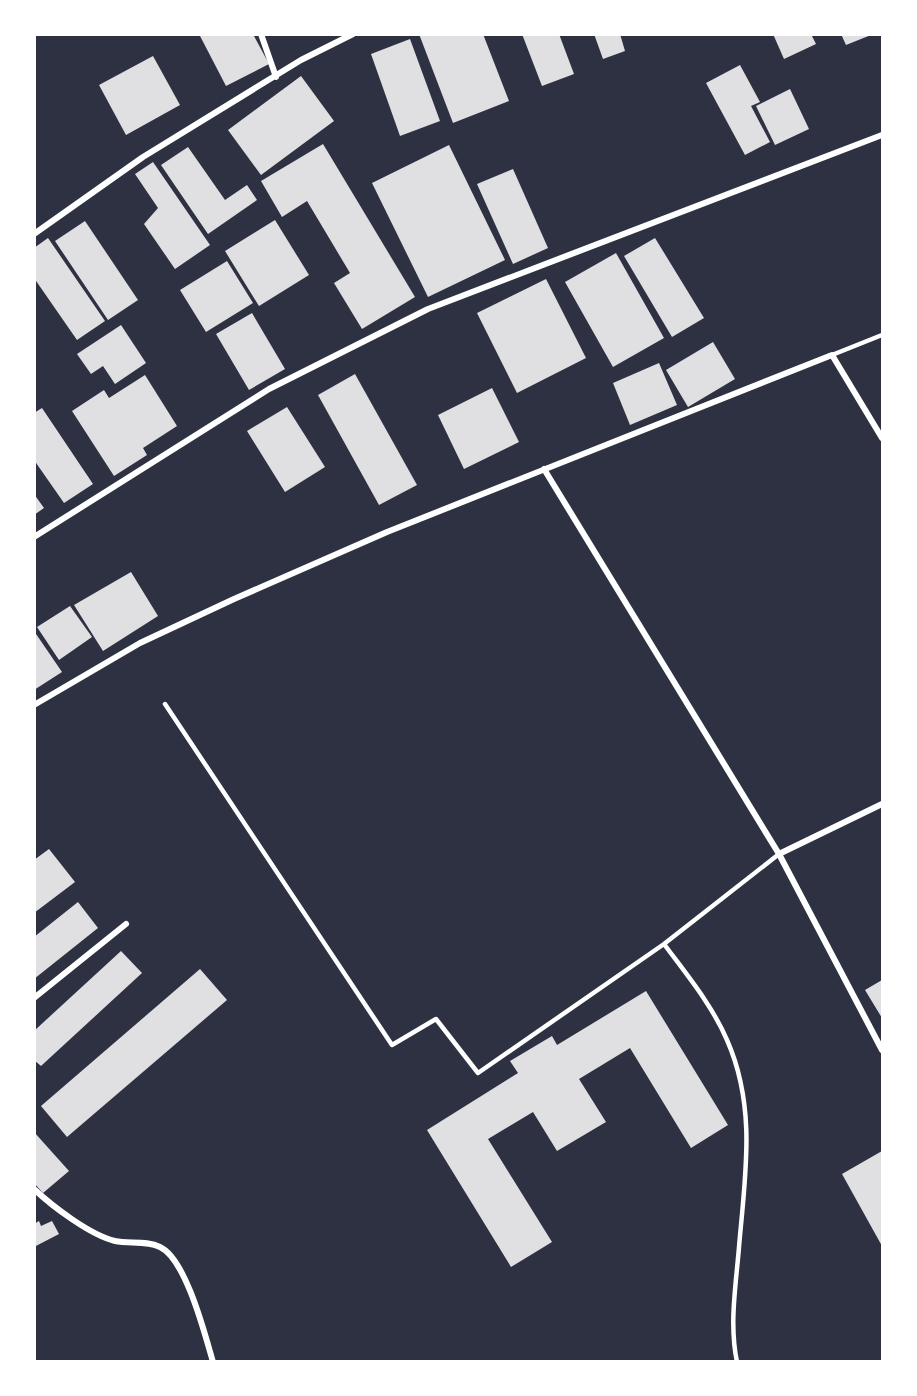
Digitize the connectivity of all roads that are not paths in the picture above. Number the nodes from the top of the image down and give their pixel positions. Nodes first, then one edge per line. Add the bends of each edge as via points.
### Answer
1 (261, 34) edge
2 (352, 34) edge
3 (276, 76) junction
4 (882, 135) edge
5 (34, 234) edge
6 (882, 335) edge
7 (832, 355) junction
8 (882, 438) edge
9 (544, 469) junction
10 (34, 537) edge
11 (165, 704) dead end
12 (34, 705) edge
13 (882, 804) edge
14 (779, 854) junction
15 (126, 924) dead end
16 (664, 944) junction
17 (34, 998) edge
18 (882, 1050) edge
19 (34, 1189) edge
20 (213, 1362) edge
21 (736, 1362) edge

1 - 3 street
2 - 3 street
3 - 5 street via 143,157
4 - 10 street via 428,309 269,389
6 - 7 lane
7 - 8 street
7 - 9 street
9 - 12 street via 224,604 140,643
9 - 14 street
11 - 16 lane via 392,1045 436,1019 478,1073
13 - 14 street
14 - 16 lane
14 - 18 street
15 - 17 street
16 - 21 lane via 715,1016 728,1041 743,1088 746,1166 733,1315
19 - 20 street via 52,1206 114,1241 161,1247 176,1261 197,1308

